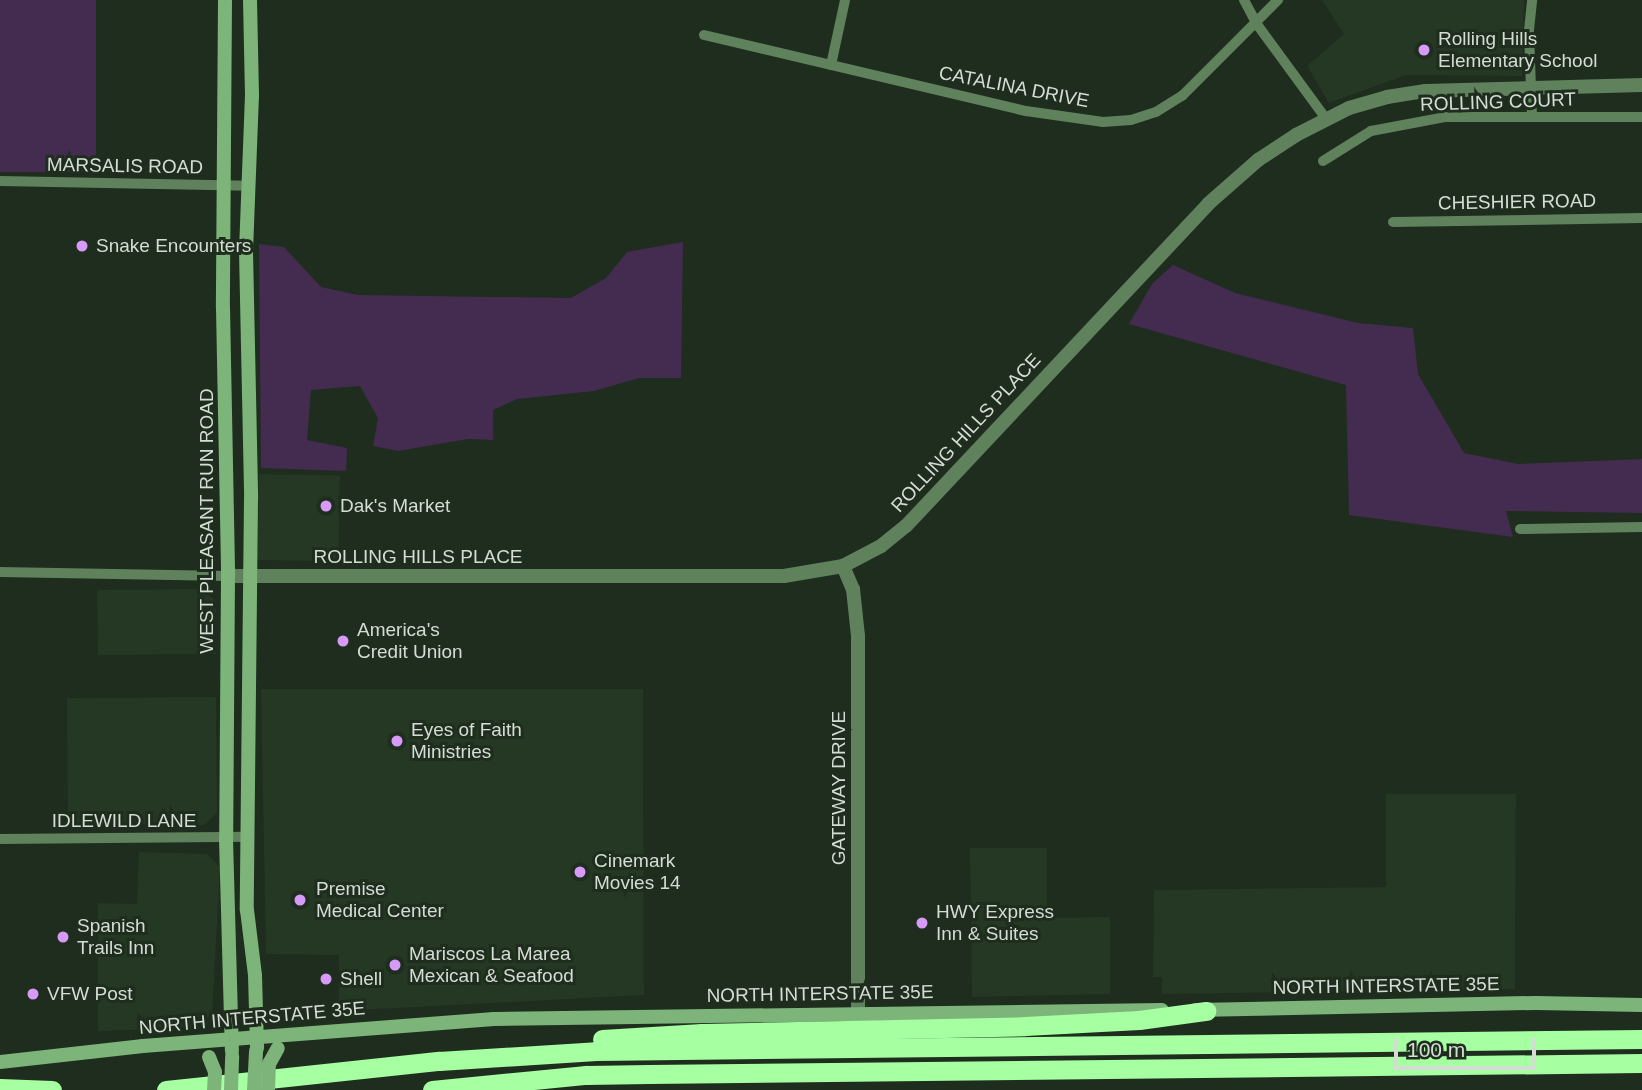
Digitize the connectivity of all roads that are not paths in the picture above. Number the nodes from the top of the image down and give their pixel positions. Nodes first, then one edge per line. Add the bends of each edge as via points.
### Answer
1 (225, 0) edge
2 (250, 0) edge
3 (845, 0) edge
4 (1244, 0) edge
5 (1278, 0) edge
6 (1532, 0) edge
7 (1256, 23) junction
8 (704, 35) dead end
9 (831, 65) junction
10 (1642, 85) edge
11 (1531, 87) junction
12 (1532, 117) junction
13 (1642, 117) edge
14 (1327, 120) junction
15 (1323, 161) dead end
16 (0, 181) edge
17 (225, 185) junction
18 (250, 186) junction
19 (1642, 218) edge
20 (1393, 222) dead end
21 (1642, 527) edge
22 (1520, 528) dead end
23 (843, 566) junction
24 (0, 572) edge
25 (228, 576) junction
26 (250, 576) junction
27 (247, 837) junction
28 (0, 839) edge
29 (226, 839) junction
30 (1642, 1005) edge
31 (1206, 1010) junction
32 (858, 1012) junction
33 (355, 1029) junction
34 (1642, 1039) edge
35 (257, 1045) junction
36 (160, 1046) junction
37 (232, 1049) junction
38 (439, 1061) junction
39 (0, 1062) edge
40 (1642, 1063) edge
41 (0, 1088) edge
42 (52, 1090) edge
43 (166, 1090) edge
44 (214, 1090) edge
45 (231, 1090) edge
46 (254, 1090) edge
47 (268, 1090) edge
48 (432, 1090) edge

1 - 17 main road, WEST PLEASANT RUN ROAD
2 - 18 main road
3 - 9 street
4 - 7 street
5 - 7 street, CATALINA DRIVE
6 - 11 street
7 - 9 street, CATALINA DRIVE via 1182,96 1131,120 1080,120 1026,111
7 - 14 street
8 - 9 street, CATALINA DRIVE
10 - 11 street, ROLLING HILLS PLACE
11 - 12 street
11 - 14 street, ROLLING HILLS PLACE via 1387,97
12 - 13 street, ROLLING COURT
12 - 15 street, ROLLING COURT via 1445,117 1397,124 1371,131
14 - 23 street, ROLLING HILLS PLACE via 1258,160 1208,204 906,526
16 - 17 street, MARSALIS ROAD
17 - 18 street, MARSALIS ROAD
17 - 25 main road, WEST PLEASANT RUN ROAD
18 - 26 main road via 246,251
19 - 20 street, CHESHIER ROAD
21 - 22 street
23 - 26 street, ROLLING HILLS PLACE via 785,576
23 - 32 street, GATEWAY DRIVE via 853,589 858,636
24 - 25 street
25 - 26 street, ROLLING HILLS PLACE
25 - 29 main road, WEST PLEASANT RUN ROAD
26 - 27 main road
27 - 29 street, IDLEWILD LANE
27 - 35 main road via 247,910
28 - 29 street, IDLEWILD LANE
29 - 37 main road, WEST PLEASANT RUN ROAD
30 - 31 main road, NORTH INTERSTATE 35E
31 - 32 main road, NORTH INTERSTATE 35E
31 - 38 highway via 1139,1020 1025,1026 659,1035 493,1049
32 - 33 main road, NORTH INTERSTATE 35E via 494,1019
33 - 35 main road, NORTH INTERSTATE 35E
33 - 47 main road, bridge via 334,1040 278,1048 269,1064
34 - 38 highway via 682,1049
35 - 37 main road, NORTH INTERSTATE 35E
35 - 46 main road, bridge
36 - 37 main road, NORTH INTERSTATE 35E
36 - 39 main road, NORTH INTERSTATE 35E
36 - 44 main road, bridge via 201,1050 215,1072
37 - 45 main road, WEST PLEASANT RUN ROAD, bridge
38 - 43 highway
40 - 48 highway via 586,1075
41 - 42 highway

